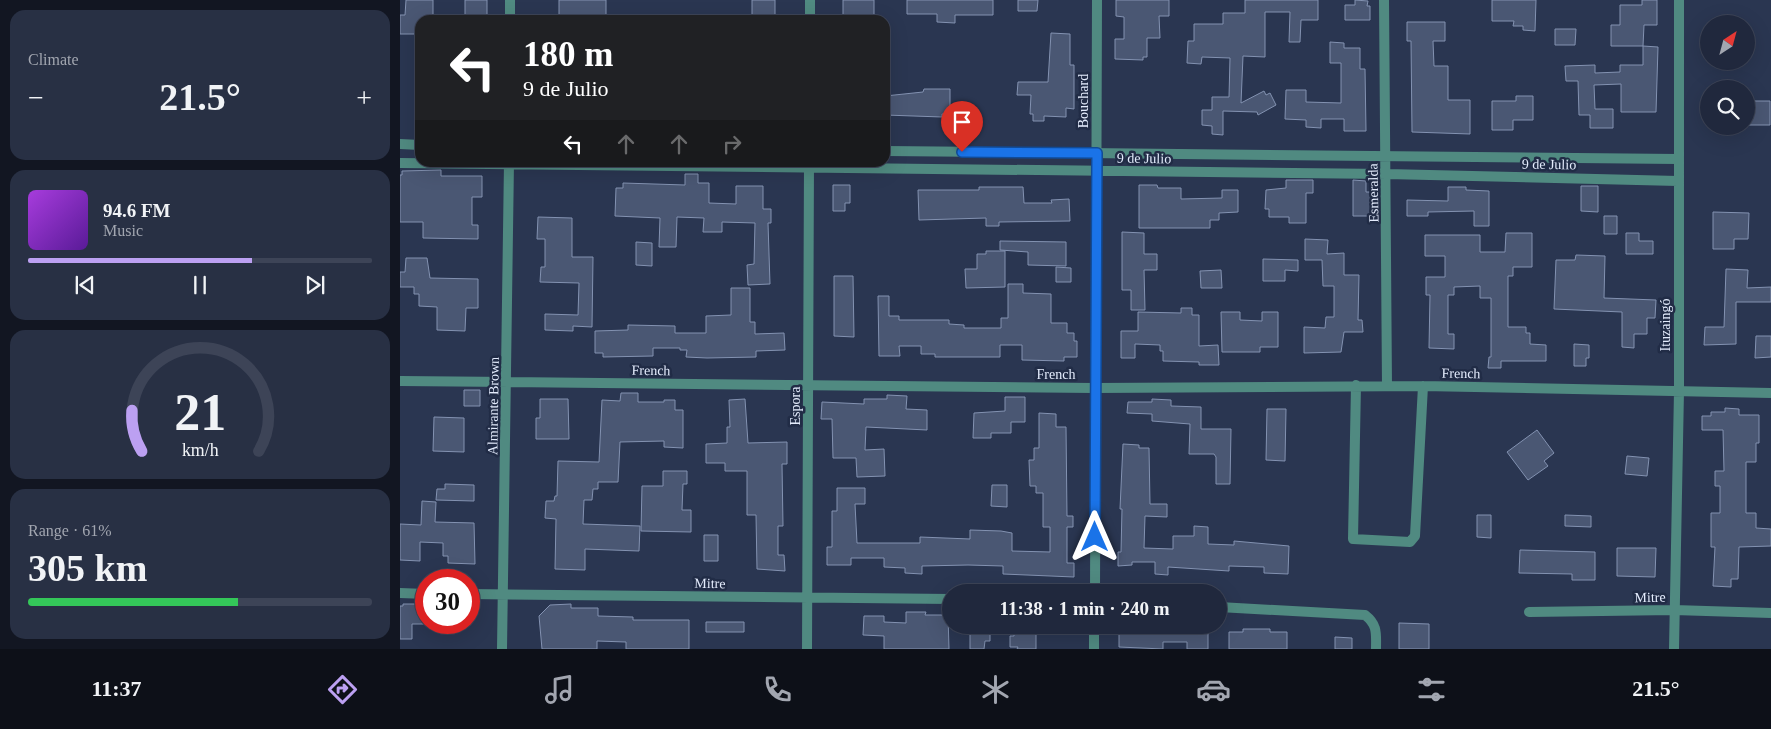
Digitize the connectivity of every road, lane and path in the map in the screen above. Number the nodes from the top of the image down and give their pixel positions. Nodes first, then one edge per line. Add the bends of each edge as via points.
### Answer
1 (510, 0) edge
2 (810, 0) edge
3 (1097, 0) edge
4 (1384, 0) edge
5 (1679, 0) edge
6 (510, 15) edge
7 (810, 15) edge
8 (400, 144) edge
9 (415, 145) edge
10 (890, 151) edge
11 (1097, 153) junction
12 (1386, 154) junction
13 (1678, 158) junction
14 (400, 163) edge
15 (415, 163) edge
16 (509, 167) edge
17 (809, 167) edge
18 (890, 167) edge
19 (1098, 171) junction
20 (1387, 174) junction
21 (1678, 181) junction
22 (400, 381) edge
23 (507, 382) junction
24 (1356, 385) junction
25 (809, 386) junction
26 (1387, 386) junction
27 (1423, 386) junction
28 (1094, 388) junction
29 (1679, 391) junction
30 (1771, 393) edge
31 (1095, 584) edge
32 (400, 593) edge
33 (415, 594) edge
34 (480, 594) edge
35 (503, 594) junction
36 (809, 597) junction
37 (942, 599) edge
38 (1227, 607) edge
39 (1674, 610) junction
40 (1529, 612) dead end
41 (1771, 613) edge
42 (1094, 634) edge
43 (502, 649) edge
44 (807, 649) edge
45 (1094, 649) edge
46 (1376, 649) edge
47 (1674, 649) edge

1 - 6 street
2 - 7 street
3 - 11 street, Bouchard
4 - 12 street, Esmeralda
5 - 13 street, Ituzaingó
8 - 9 street
10 - 11 street, 9 de Julio
11 - 12 street, 9 de Julio
11 - 19 street, Bouchard
12 - 13 street, 9 de Julio
12 - 20 street, Esmeralda
13 - 21 street, Ituzaingó
14 - 15 street, 9 de Julio
16 - 23 street, Almirante Brown
17 - 25 street, Espora
18 - 19 street, 9 de Julio
19 - 20 street, 9 de Julio
19 - 28 street, Bouchard
20 - 21 street, 9 de Julio
20 - 26 street, Esmeralda
21 - 29 street, Ituzaingó
22 - 23 street, French
23 - 25 street, French
23 - 35 street, Almirante Brown
24 - 26 street, French
24 - 27 street via 1353,539 1410,542 1415,536
24 - 28 street, French
25 - 28 street, French
25 - 36 street, Espora
26 - 27 street, French
27 - 29 street, French
28 - 31 street, Bouchard
29 - 30 street, French
29 - 39 street, Ituzaingó
32 - 33 street
34 - 35 street, Mitre
35 - 36 street, Mitre
35 - 43 street, Almirante Brown
36 - 37 street, Mitre
36 - 44 street, Espora
38 - 46 street via 1365,615 1374,621 1376,627
39 - 40 street, Mitre
39 - 41 street, Mitre
39 - 47 street, Ituzaingó
42 - 45 street

